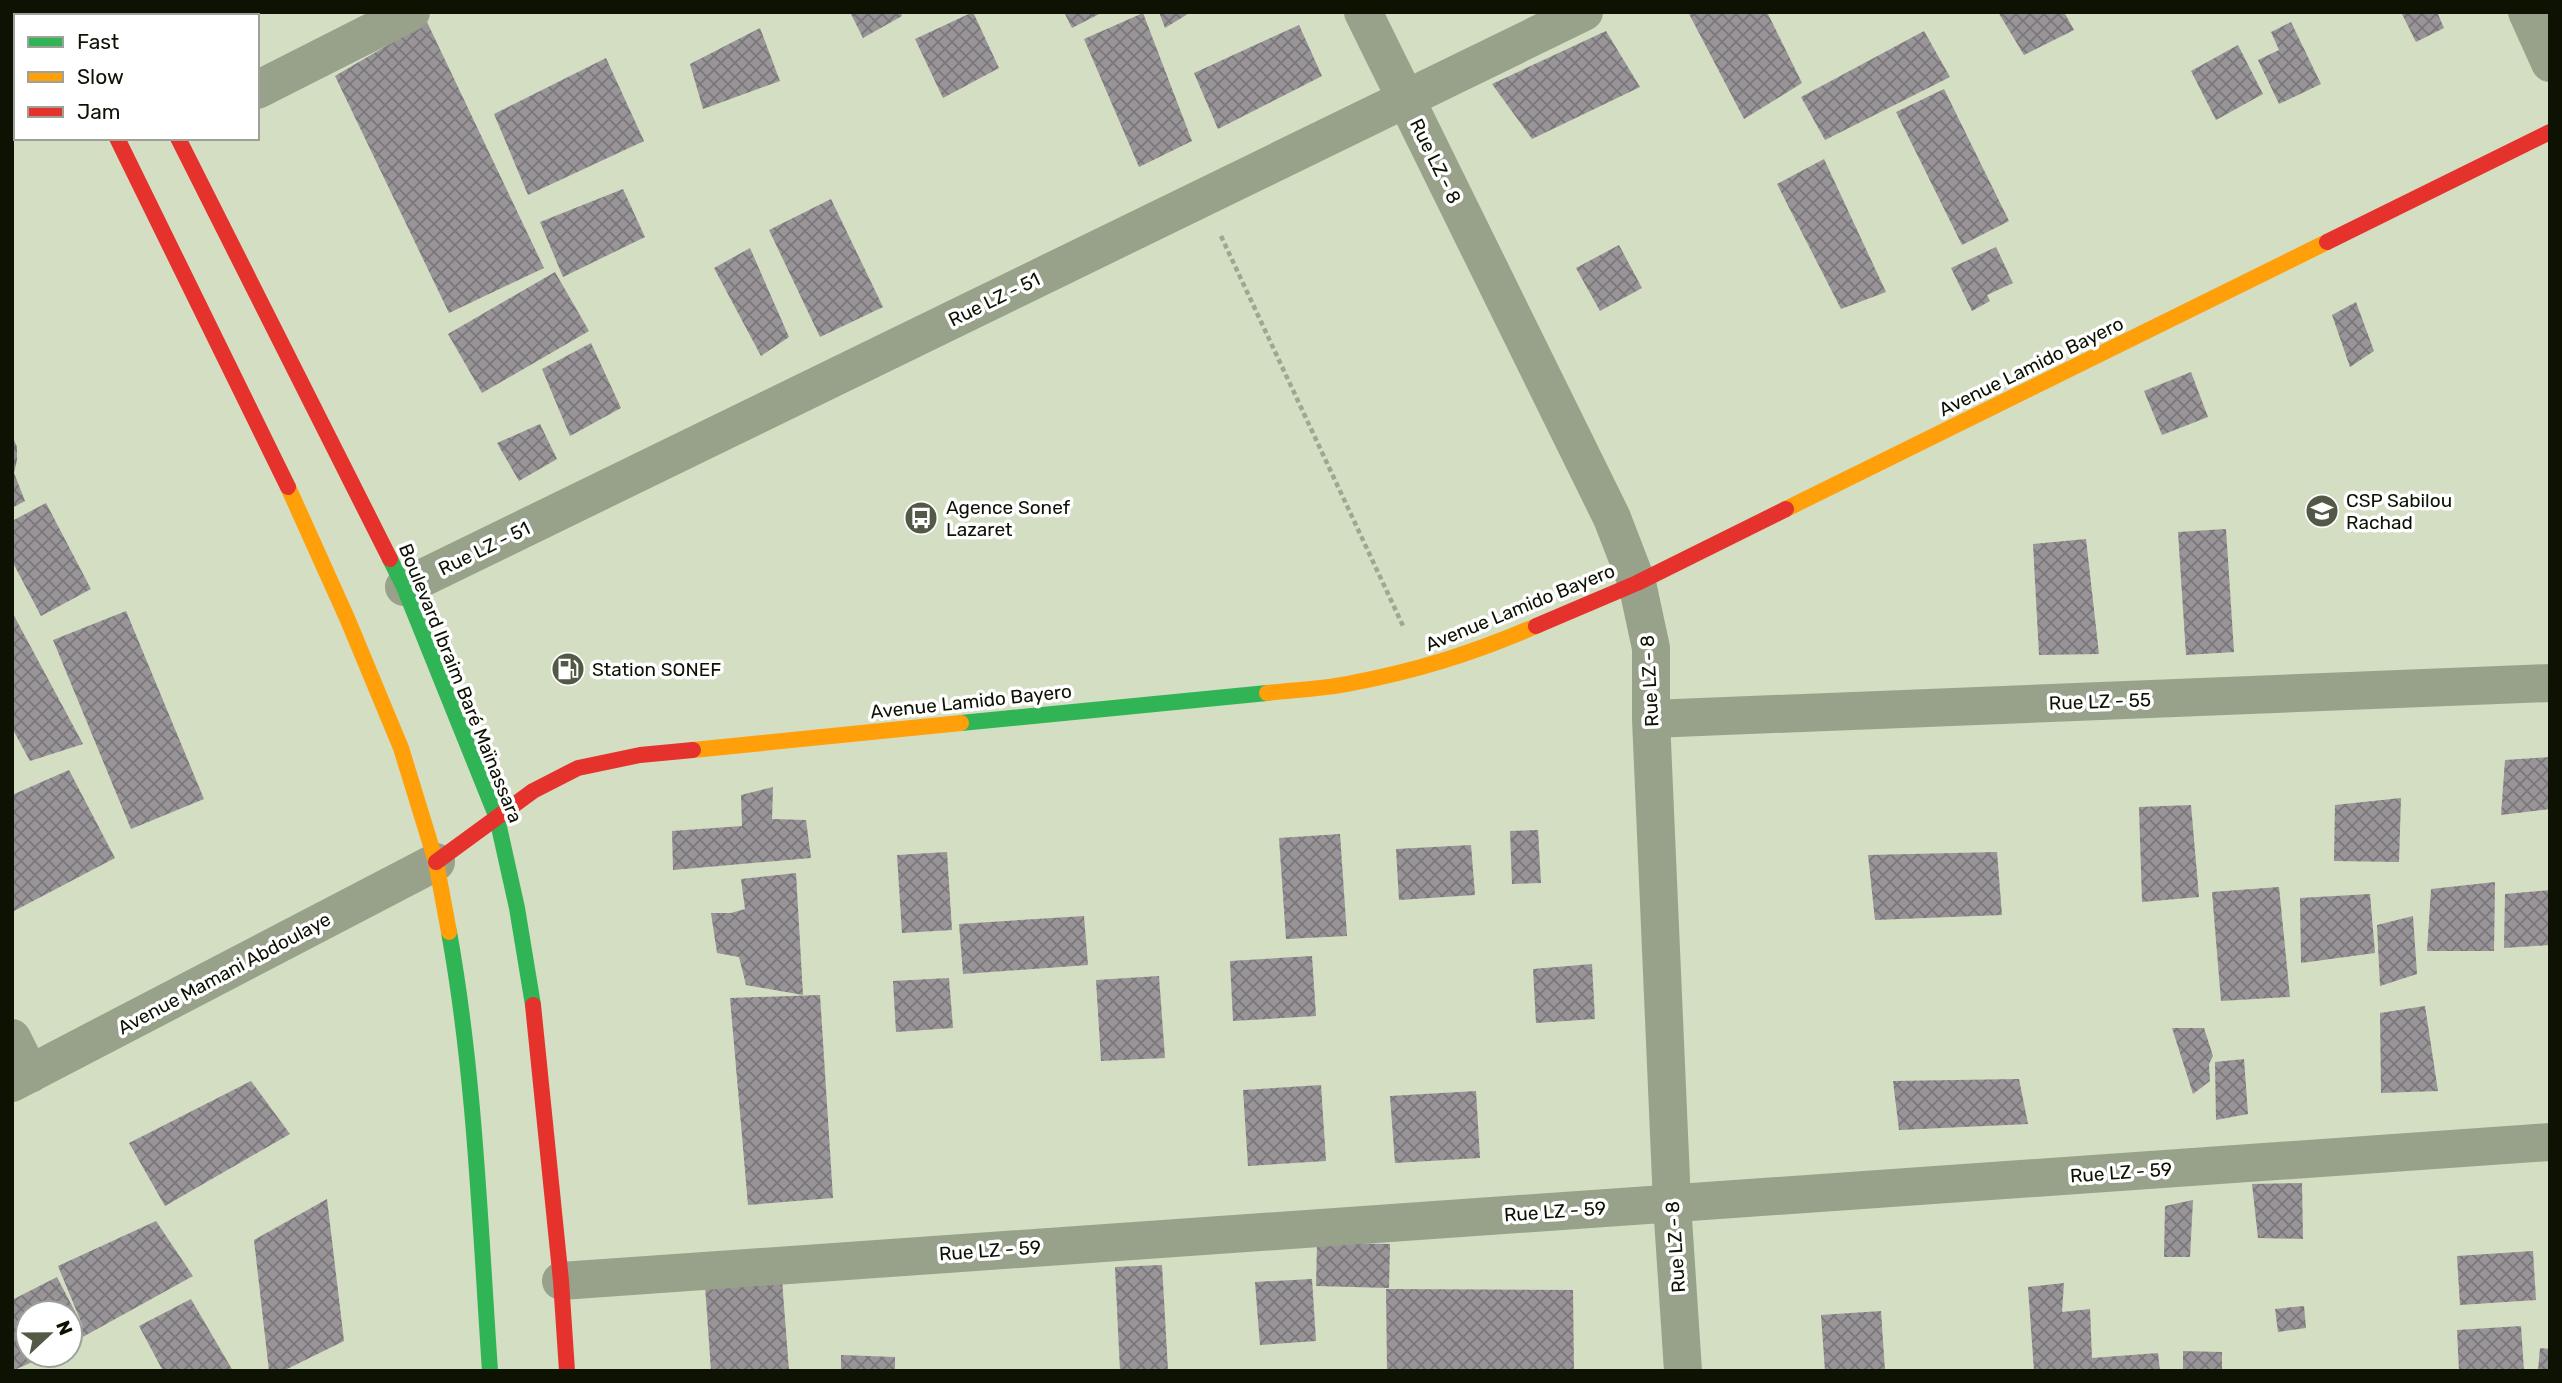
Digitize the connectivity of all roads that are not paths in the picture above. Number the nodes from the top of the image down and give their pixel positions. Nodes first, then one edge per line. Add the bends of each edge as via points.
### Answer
1 (411, 12) edge
2 (1363, 12) edge
3 (1584, 12) edge
4 (2526, 12) edge
5 (2550, 63) edge
6 (259, 89) edge
7 (1405, 99) junction
8 (2550, 132) edge
9 (118, 140) edge
10 (179, 140) edge
11 (1637, 583) junction
12 (404, 587) junction
13 (2550, 683) edge
14 (1651, 719) junction
15 (497, 818) junction
16 (436, 862) junction
17 (12, 1038) edge
18 (21, 1078) edge
19 (2550, 1142) edge
20 (1672, 1203) junction
21 (561, 1281) junction
22 (490, 1371) edge
23 (567, 1371) edge
24 (1683, 1371) edge

1 - 6 street
2 - 7 street, Rue LZ - 8
3 - 7 street, Rue LZ - 51
4 - 5 street
7 - 11 street, Rue LZ - 8 via 1612,518
7 - 12 street, Rue LZ - 51
8 - 11 main road, Avenue Lamido Bayero
9 - 16 main road via 271,449 347,618 401,748
10 - 12 main road, Boulevard Ibraim Baré Maïnassara
11 - 14 street, Rue LZ - 8 via 1651,648
11 - 15 main road, Avenue Lamido Bayero via 1475,652 1344,685 640,755 578,768 533,791
12 - 15 main road, Boulevard Ibraim Baré Maïnassara
13 - 14 street, Rue LZ - 55
14 - 20 street, Rue LZ - 8
15 - 16 main road, Avenue Lamido Bayero
15 - 21 main road, Boulevard Ibraim Baré Maïnassara via 537,1030
16 - 18 street, Avenue Mamani Abdoulaye
16 - 22 main road via 460,993
17 - 18 street
19 - 20 street, Rue LZ - 59
20 - 21 street, Rue LZ - 59
20 - 24 street, Rue LZ - 8
21 - 23 main road, Boulevard Ibraim Baré Maïnassara

